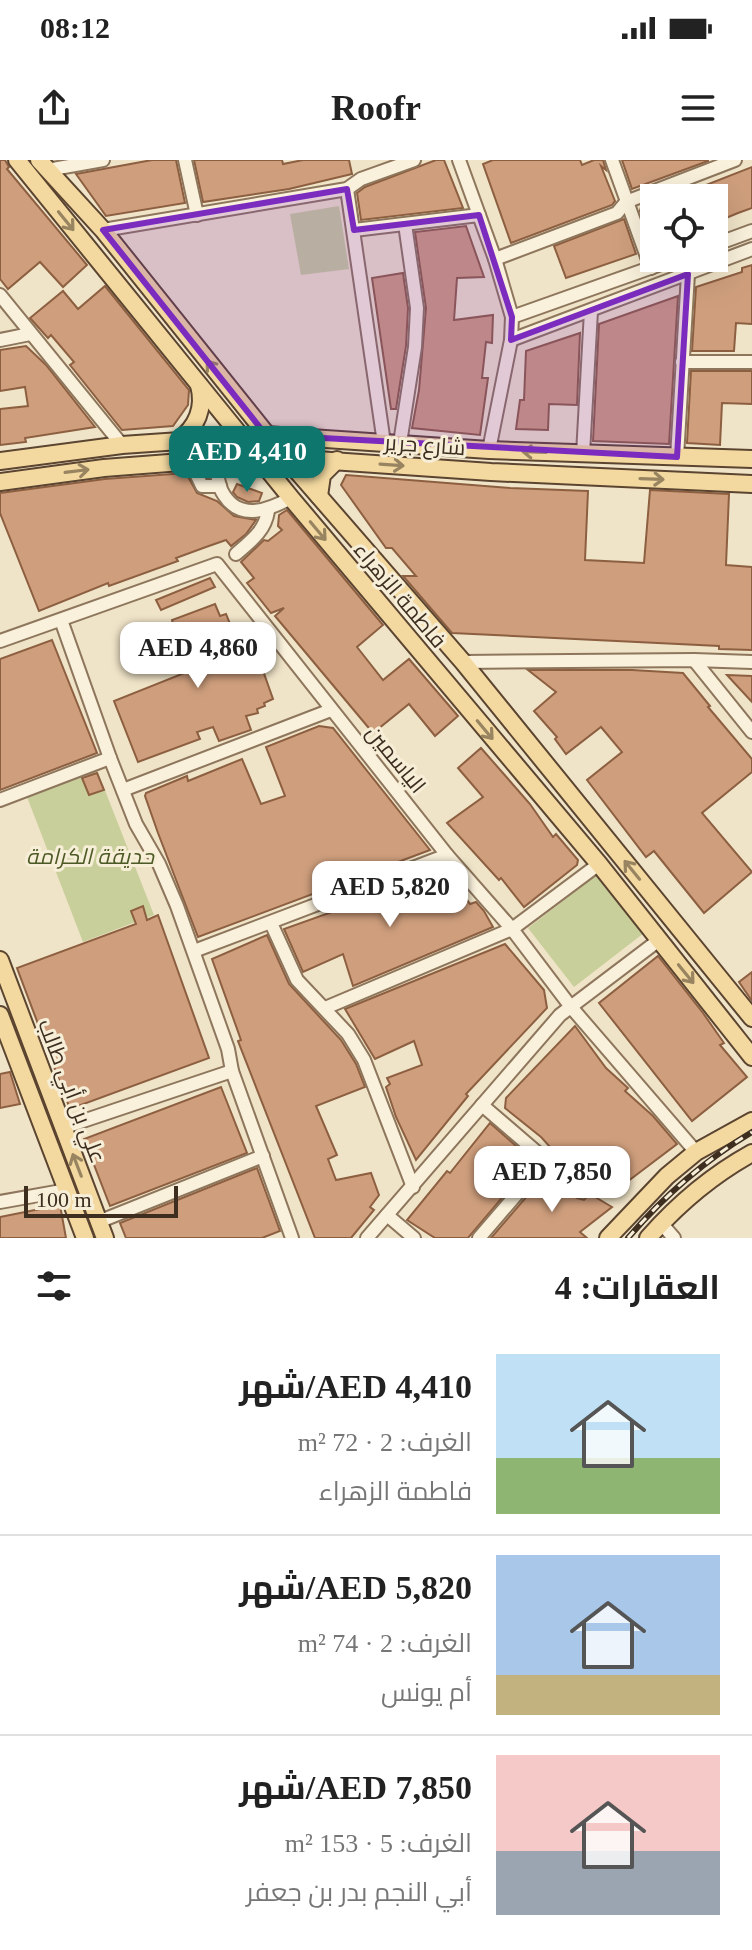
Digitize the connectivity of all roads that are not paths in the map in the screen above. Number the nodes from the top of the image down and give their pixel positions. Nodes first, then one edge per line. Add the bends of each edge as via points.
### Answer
1 (17, 160) edge
2 (103, 160) edge
3 (185, 160) edge
4 (414, 160) edge
5 (459, 160) edge
6 (612, 160) edge
7 (735, 160) edge
8 (43, 165) edge
9 (347, 189) junction
10 (626, 202) junction
11 (197, 215) junction
12 (479, 215) junction
13 (405, 224) junction
14 (103, 230) junction
15 (354, 230) junction
16 (752, 231) edge
17 (640, 239) edge
18 (728, 240) edge
19 (752, 249) edge
20 (495, 259) junction
21 (640, 272) edge
22 (688, 274) junction
23 (0, 295) edge
24 (591, 311) junction
25 (512, 317) junction
26 (30, 334) junction
27 (0, 340) edge
28 (511, 340) junction
29 (682, 362) junction
30 (752, 362) edge
31 (198, 383) junction
32 (248, 413) junction
33 (233, 432) junction
34 (266, 435) junction
35 (306, 437) junction
36 (177, 441) junction
37 (392, 443) junction
38 (122, 445) junction
39 (489, 450) junction
40 (583, 454) junction
41 (259, 456) junction
42 (677, 457) junction
43 (220, 458) junction
44 (752, 459) edge
45 (292, 460) junction
46 (337, 460) junction
47 (0, 461) edge
48 (190, 461) junction
49 (275, 477) junction
50 (0, 482) edge
51 (752, 484) edge
52 (220, 486) junction
53 (319, 496) junction
54 (291, 498) junction
55 (268, 511) junction
56 (236, 554) dead end
57 (426, 619) junction
58 (61, 620) junction
59 (404, 633) junction
60 (0, 641) edge
61 (694, 660) junction
62 (463, 662) junction
63 (752, 662) edge
64 (443, 681) junction
65 (331, 710) junction
66 (752, 732) edge
67 (110, 758) junction
68 (123, 790) junction
69 (0, 800) edge
70 (447, 855) junction
71 (599, 864) junction
72 (271, 923) junction
73 (512, 929) junction
74 (659, 940) junction
75 (194, 951) junction
76 (0, 960) edge
77 (571, 1007) junction
78 (325, 1008) junction
79 (0, 1018) edge
80 (752, 1018) edge
81 (752, 1057) edge
82 (232, 1071) junction
83 (482, 1105) junction
84 (752, 1121) edge
85 (62, 1128) junction
86 (696, 1152) junction
87 (752, 1153) edge
88 (263, 1156) junction
89 (546, 1160) junction
90 (413, 1187) junction
91 (67, 1190) junction
92 (582, 1191) dead end
93 (0, 1202) edge
94 (387, 1215) junction
95 (98, 1222) junction
96 (661, 1223) junction
97 (288, 1237) edge
98 (85, 1238) edge
99 (105, 1238) edge
100 (367, 1238) edge
101 (414, 1238) edge
102 (479, 1238) edge
103 (608, 1238) edge
104 (648, 1238) edge
105 (674, 1238) edge

1 -> 31 main road, فاطمة الزهراء
2 - 8 street
3 - 11 street
4 - 9 street
5 - 12 street
6 - 10 street
7 - 10 street
8 - 14 main road
9 - 11 street
9 - 15 street
10 - 17 street
10 - 20 street via 617,213
11 - 14 street
12 - 13 street
12 - 20 street
13 - 15 street
13 - 37 street via 417,308 415,347
32 -> 14 main road
15 - 37 street
16 - 18 street
19 - 22 street
20 - 25 street
21 - 25 street
22 - 24 street
22 - 29 street
23 - 26 street
24 - 28 street
24 - 40 street
25 - 28 street
26 - 27 street
26 - 38 street
28 - 39 street
29 - 30 street
29 - 42 street
31 - 33 main road, فاطمة الزهراء
31 - 36 main road via 200,412 192,429
32 - 33 main road via 248,426
32 - 34 main road
33 - 34 main road, شارع جرير
33 - 36 main road, شارع جرير
33 - 41 main road, فاطمة الزهراء
33 - 43 main road via 239,446 234,454
34 - 35 main road, شارع جرير
34 - 45 main road
35 - 37 main road, شارع جرير
35 - 45 main road via 287,444
36 - 38 main road, شارع جرير
37 - 39 main road, شارع جرير
38 - 47 main road, شارع جرير
40 -> 39 main road, شارع جرير
40 - 42 main road, شارع جرير
41 - 43 main road, شارع جرير
41 - 45 main road, شارع جرير
41 - 49 main road, فاطمة الزهراء
42 - 44 main road, شارع جرير
43 - 48 main road, شارع جرير
43 - 52 street
45 - 46 main road, شارع جرير
45 - 49 main road via 275,461
45 - 53 main road
46 -> 51 main road, شارع جرير
46 - 53 main road via 322,475
50 -> 48 main road, شارع جرير
48 - 52 street via 200,484
49 - 54 main road, فاطمة الزهراء
52 - 55 street via 232,503 252,512
53 - 57 main road
54 - 55 street
54 -> 59 main road, فاطمة الزهراء
55 - 56 street via 258,534
57 - 59 main road via 425,638 414,640
57 - 62 main road
58 - 60 street, الياسمين
58 - 65 street, الياسمين via 217,564
58 - 67 street
59 - 64 main road, فاطمة الزهراء
61 - 62 street
61 - 63 street
61 - 66 street
62 - 64 main road via 451,658 441,663
80 -> 62 main road
64 -> 71 main road, فاطمة الزهراء
65 - 68 street
65 - 70 street, الياسمين
67 - 68 street
67 - 69 street
68 - 75 street
70 - 72 street
70 - 73 street, الياسمين
71 - 73 street
71 - 74 main road, فاطمة الزهراء
72 - 75 street
72 - 78 street via 297,980
73 - 77 street, الياسمين
73 - 78 street
74 - 77 street
74 -> 81 main road, فاطمة الزهراء
75 - 82 street
76 - 85 main road, علي بن أبي طالب
77 - 83 street
77 - 86 street, الياسمين
78 - 90 street via 364,1060
79 - 91 main road, علي بن أبي طالب
82 - 85 street
82 - 88 street
83 - 89 street
83 - 90 street
84 - 86 main road
95 -> 85 main road, علي بن أبي طالب
86 - 103 main road
87 - 96 main road
88 - 95 street
88 - 97 street
89 - 92 street
89 - 102 street
90 - 94 street
91 - 93 street
91 - 98 main road, علي بن أبي طالب
94 - 100 street
94 - 101 street
95 - 99 main road, علي بن أبي طالب
96 - 104 main road
96 - 105 street

